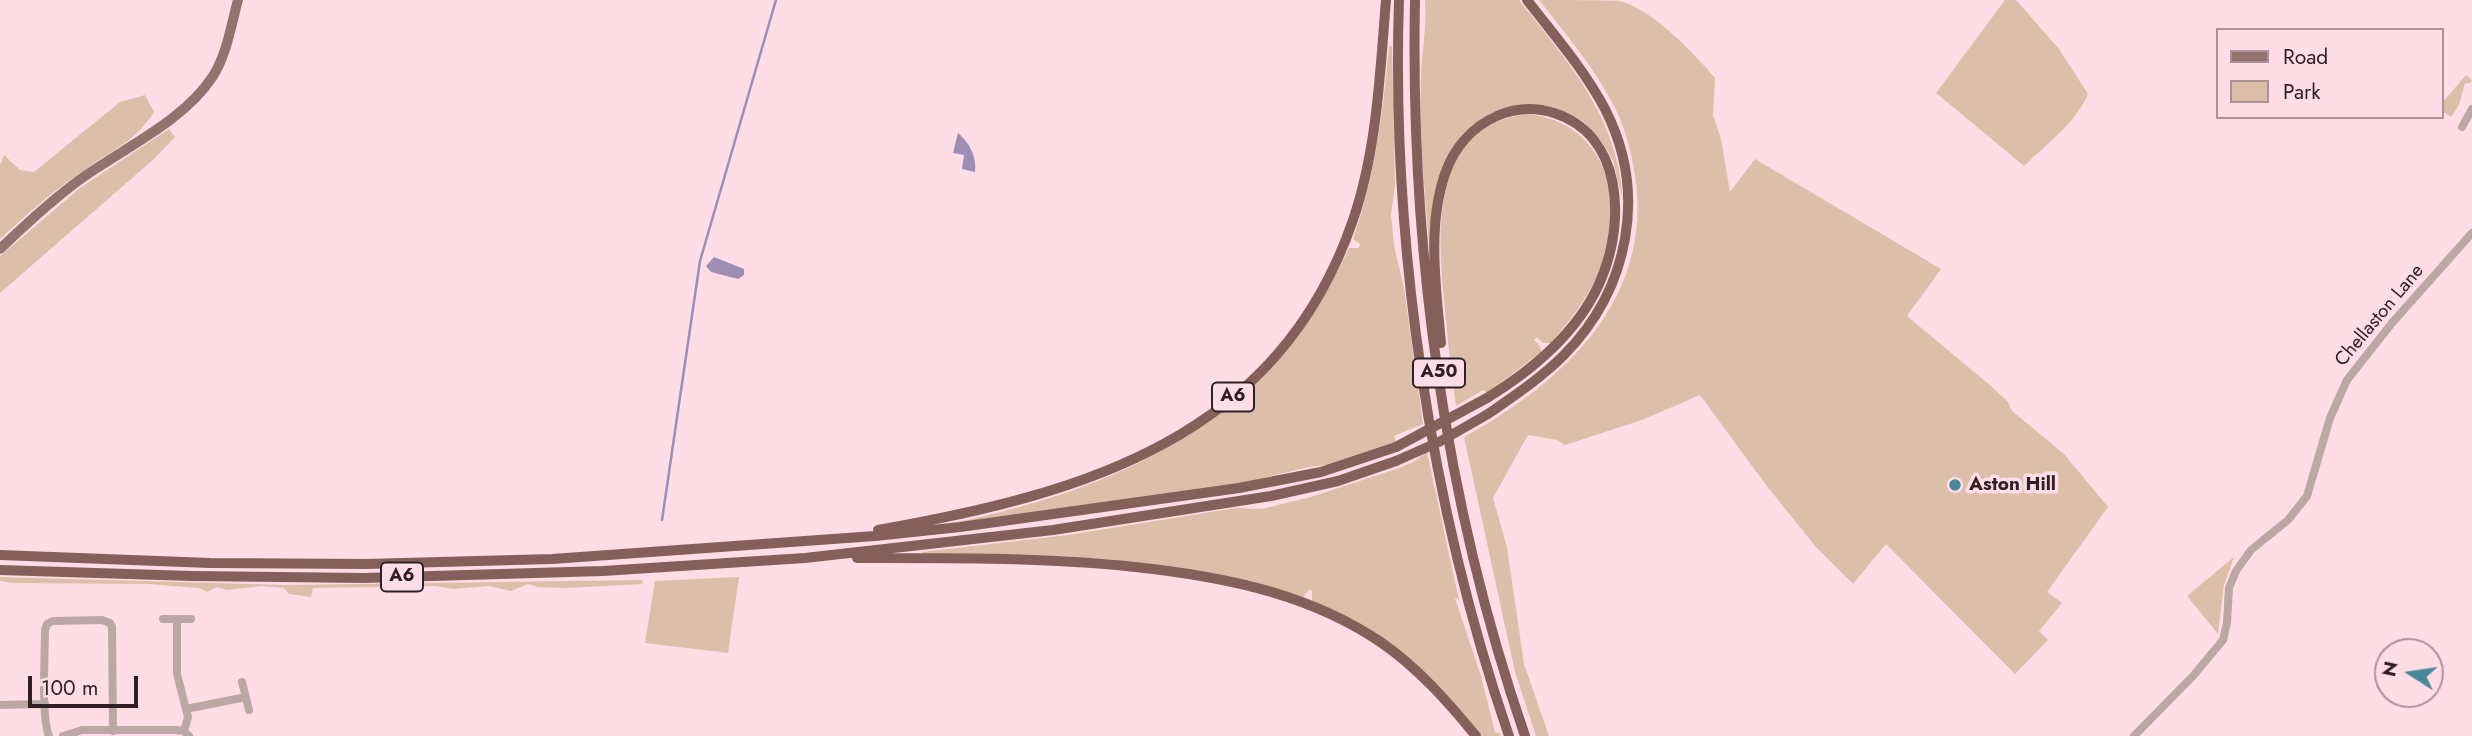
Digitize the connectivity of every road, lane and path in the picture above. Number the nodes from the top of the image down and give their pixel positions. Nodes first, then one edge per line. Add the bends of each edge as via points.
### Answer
1 (238, 0) edge
2 (1387, 0) edge
3 (1399, 0) edge
4 (1415, 0) edge
5 (1527, 0) edge
6 (2472, 109) edge
7 (2462, 127) dead end
8 (2472, 233) edge
9 (0, 248) edge
10 (1444, 412) junction
11 (824, 539) junction
12 (0, 555) edge
13 (805, 558) junction
14 (0, 570) edge
15 (163, 619) dead end
16 (177, 619) junction
17 (191, 619) dead end
18 (242, 682) dead end
19 (246, 697) junction
20 (45, 704) junction
21 (0, 705) edge
22 (186, 709) junction
23 (249, 710) dead end
24 (113, 731) junction
25 (187, 734) edge
26 (49, 736) edge
27 (63, 736) edge
28 (1476, 736) edge
29 (1508, 736) edge
30 (1525, 736) edge
31 (2134, 736) edge

1 - 9 main road via 214,75 198,95 176,116 64,192
2 - 11 highway, A6 via 1372,141 1353,220 1327,281 1256,376 1176,438 1082,481 966,514
3 - 29 highway, A50 via 1403,188 1423,376 1461,570
4 - 10 highway, A50 via 1419,193
5 - 13 highway, A6, bridge via 1605,109 1617,136 1629,188 1625,246 1616,278 1590,325 1546,371 1488,414 1439,442 1396,461 1309,488 1053,530
6 - 7 street
8 - 31 street, Chellaston Lane via 2347,380 2330,418 2307,496 2236,570 2229,588 2223,640
10 - 11 highway, bridge via 1435,244 1437,207 1446,171 1458,149 1484,122 1517,110 1560,115 1591,137 1605,158 1616,202 1613,242 1602,278 1576,321 1535,364 1487,398 1396,447 1321,472 1180,498 960,527
10 - 30 highway, A50 via 1478,573
11 - 12 highway, A6 via 552,559 366,564
13 - 14 highway, A6 via 603,571 364,578
13 - 28 highway via 1072,561 1185,573 1262,588 1334,615 1382,643 1418,672
15 - 16 street
16 - 17 street
16 - 22 street via 177,674
18 - 19 street
19 - 22 street
19 - 23 street
20 - 21 street
20 - 24 street via 47,624 106,621 112,627
20 - 26 street
22 - 25 street
24 - 25 street
24 - 27 street via 82,730

